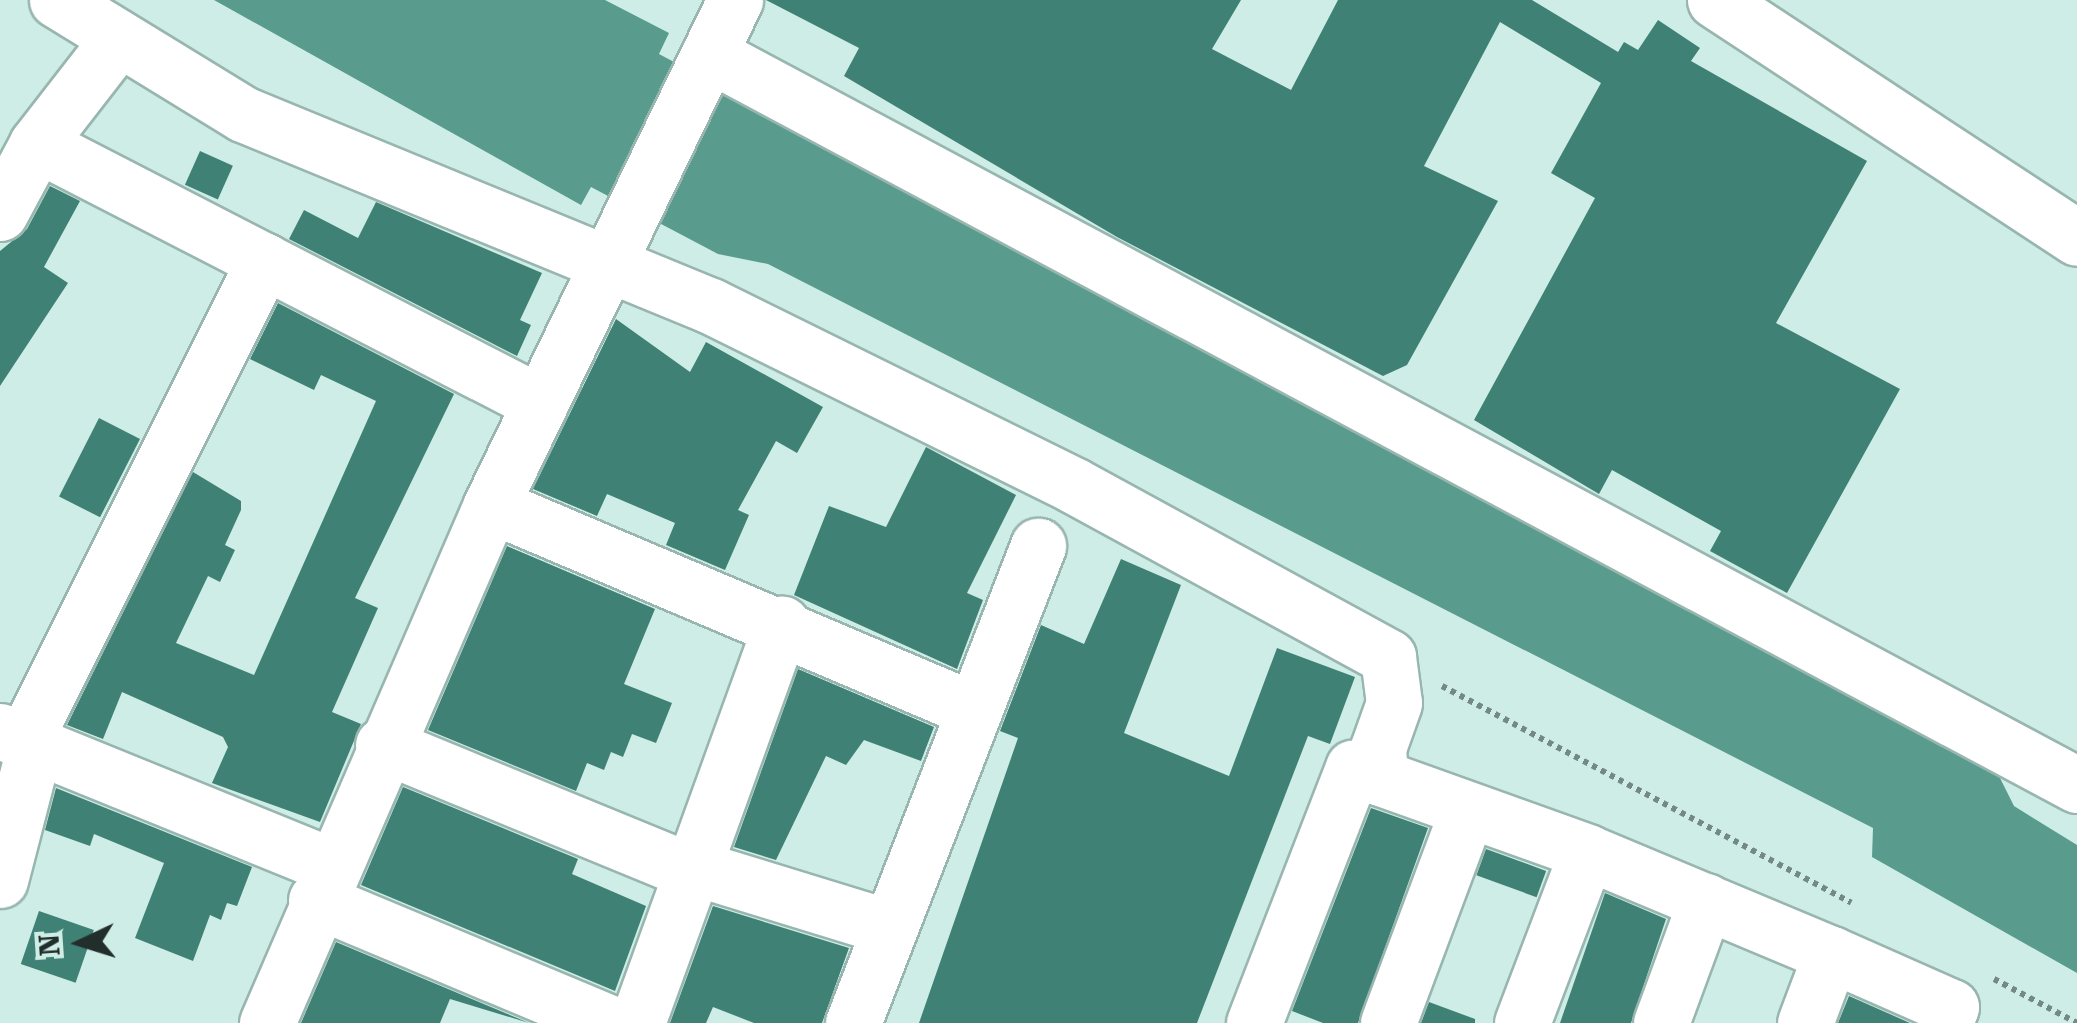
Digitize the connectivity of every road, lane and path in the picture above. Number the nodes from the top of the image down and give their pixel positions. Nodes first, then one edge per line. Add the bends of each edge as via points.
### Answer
1 (58, 0) edge
2 (735, 0) edge
3 (1715, 0) edge
4 (116, 42) junction
5 (707, 59) junction
6 (37, 144) junction
7 (0, 213) edge
8 (2077, 238) edge
9 (264, 261) junction
10 (604, 268) junction
11 (540, 402) junction
12 (492, 505) junction
13 (1038, 546) dead end
14 (782, 624) junction
15 (1388, 657) junction
16 (974, 710) junction
17 (20, 739) edge
18 (383, 745) junction
19 (1380, 778) junction
20 (2077, 785) edge
21 (1468, 810) junction
22 (1588, 852) junction
23 (692, 870) junction
24 (0, 880) edge
25 (323, 883) junction
26 (1706, 901) junction
27 (1870, 913) dead end
28 (888, 928) junction
29 (1831, 954) junction
30 (1974, 968) dead end
31 (1257, 1022) edge
32 (267, 1023) edge
33 (610, 1023) edge
34 (637, 1023) edge
35 (853, 1023) edge
36 (1388, 1023) edge
37 (1522, 1023) edge
38 (1662, 1023) edge
39 (1806, 1023) edge
40 (1944, 1023) edge
41 (2077, 1023) edge

1 - 4 street
2 - 5 street
3 - 8 street
4 - 6 street
4 - 10 street via 243,114
5 - 10 street
5 - 20 street
6 - 7 street
6 - 9 street
9 - 11 street
9 - 17 street
10 - 11 street
10 - 15 street via 711,306 900,398
11 - 12 street
12 - 14 street
12 - 18 street
13 - 16 street
14 - 16 street
14 - 23 street
15 - 19 street via 1394,703 1378,748
15 - 27 path
16 - 28 street
17 - 24 street
17 - 25 street
18 - 23 street
18 - 25 street
19 - 21 street
19 - 31 street via 1352,768
21 - 22 street
21 - 36 street
22 - 26 street
22 - 37 street
23 - 28 street
23 - 34 street
25 - 32 street
25 - 33 street
26 - 29 street
26 - 38 street
28 - 35 street
29 - 39 street
29 - 40 street via 1950,1007
30 - 41 path

